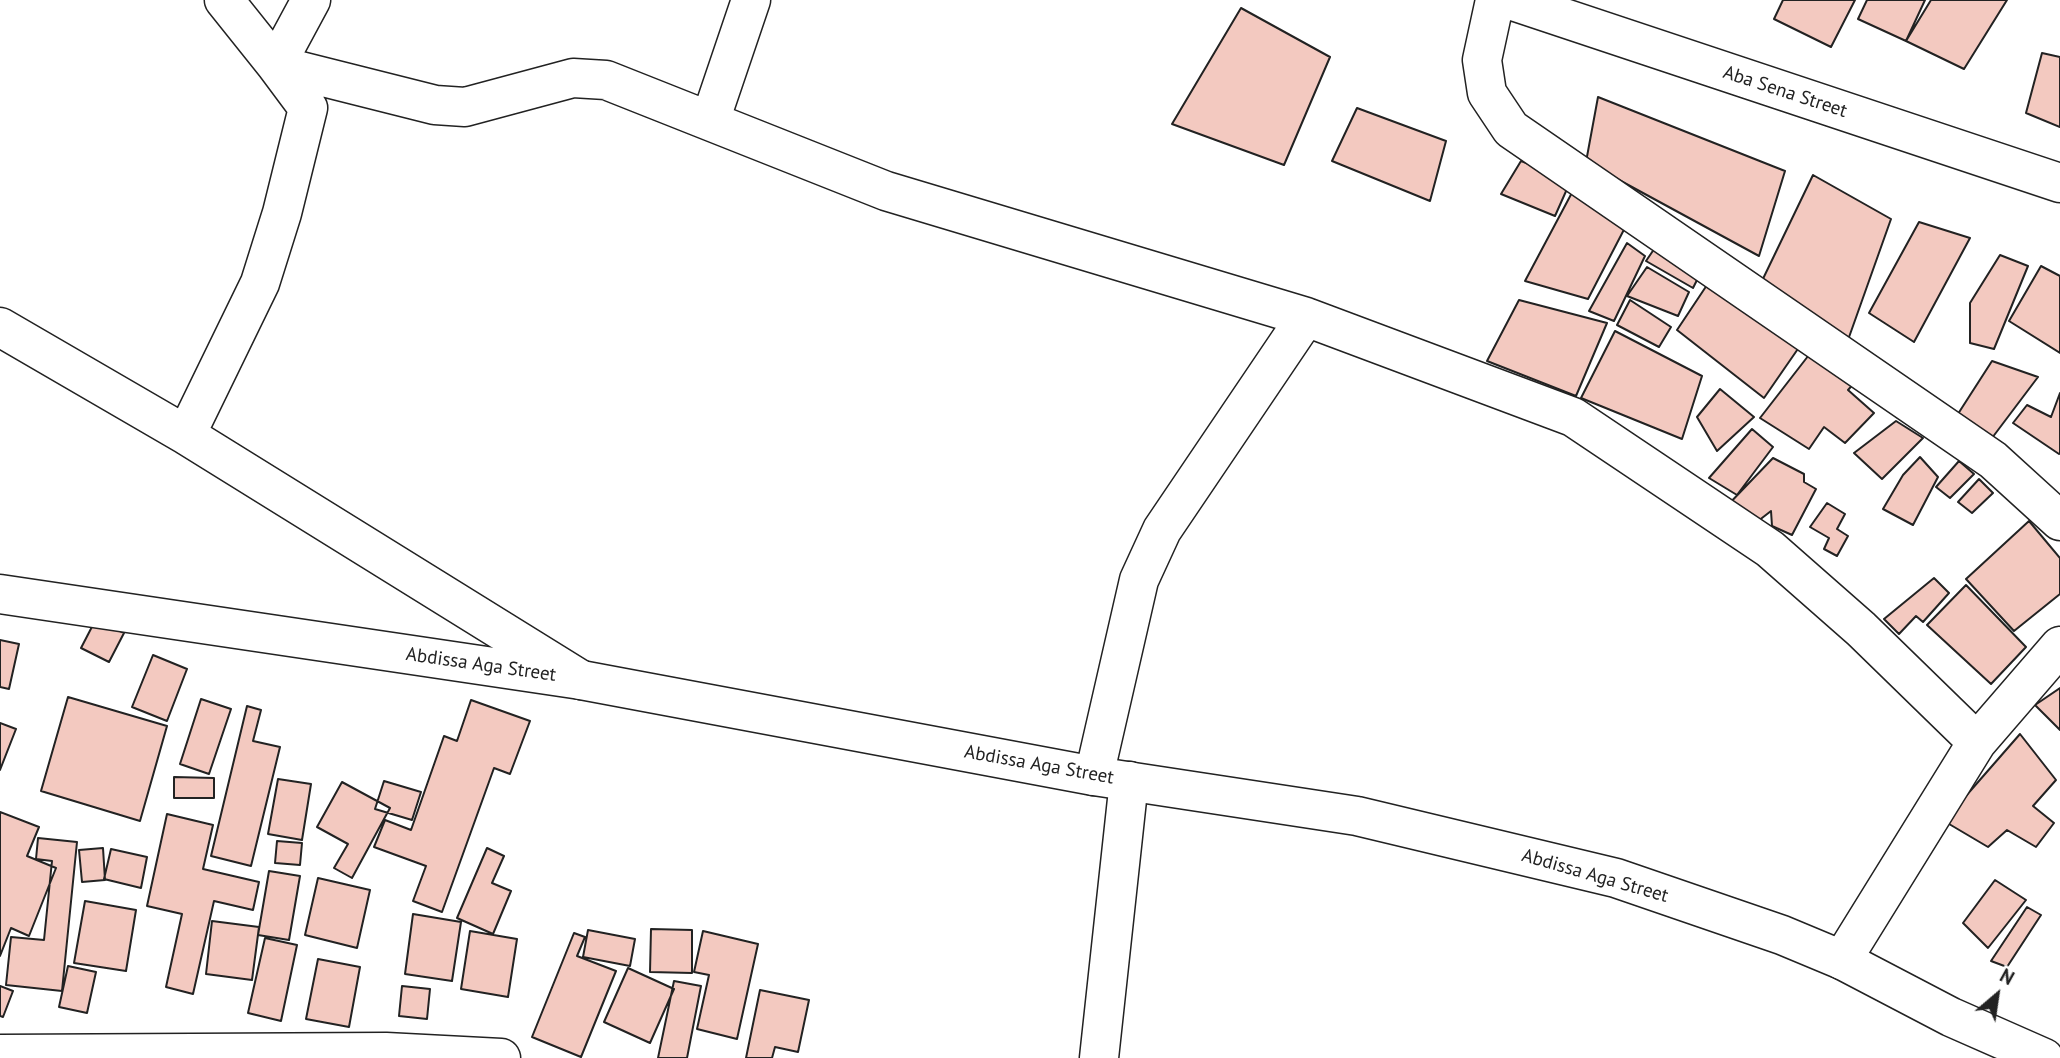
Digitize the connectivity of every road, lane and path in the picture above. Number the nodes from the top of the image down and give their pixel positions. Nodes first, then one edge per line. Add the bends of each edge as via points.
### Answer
1 (224, 0) edge
2 (311, 0) edge
3 (751, 0) edge
4 (1495, 0) edge
5 (1529, 3) edge
6 (276, 65) junction
7 (710, 121) junction
8 (2060, 183) edge
9 (1306, 317) junction
10 (0, 327) edge
11 (186, 435) junction
12 (2060, 521) edge
13 (0, 594) edge
14 (2060, 646) edge
15 (581, 680) junction
16 (1977, 742) junction
17 (1111, 778) junction
18 (1842, 960) junction
19 (0, 1054) edge
20 (501, 1058) edge
21 (1099, 1058) edge
22 (2044, 1058) edge

1 - 6 main road
2 - 6 main road
3 - 7 main road
4 - 12 main road via 1482,60 1487,93 1511,129 1993,460
5 - 8 main road, Aba Sena Street
6 - 7 main road via 465,107 573,78 606,80
6 - 11 main road via 308,108 296,160 260,283
7 - 9 main road via 886,191
9 - 16 main road via 1573,417 1770,549 1861,629
9 - 17 main road via 1162,530 1139,580
10 - 11 main road
11 - 15 main road
13 - 15 main road, Abdissa Aga Street
14 - 16 main road
15 - 17 main road, Abdissa Aga Street
16 - 18 main road
17 - 18 main road, Abdissa Aga Street via 1357,816 1616,878
17 - 21 main road
18 - 22 main road, Abdissa Aga Street via 1951,1017
19 - 20 main road via 386,1052

